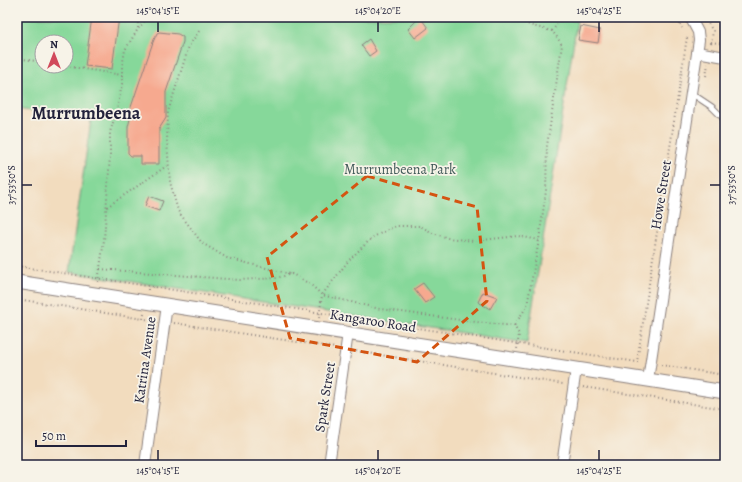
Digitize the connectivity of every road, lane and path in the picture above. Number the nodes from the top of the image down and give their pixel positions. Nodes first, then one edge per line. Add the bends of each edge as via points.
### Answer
1 (138, 17) edge
2 (148, 17) edge
3 (501, 17) edge
4 (562, 17) edge
5 (676, 17) edge
6 (690, 17) edge
7 (138, 29) junction
8 (683, 30) dead end
9 (199, 31) dead end
10 (552, 31) junction
11 (687, 36) dead end
12 (711, 42) dead end
13 (725, 44) edge
14 (697, 52) junction
15 (725, 57) edge
16 (17, 58) edge
17 (34, 61) edge
18 (74, 67) edge
19 (122, 74) junction
20 (691, 93) junction
21 (725, 120) edge
22 (169, 164) junction
23 (107, 207) junction
24 (539, 240) junction
25 (17, 266) edge
26 (292, 274) junction
27 (17, 282) edge
28 (148, 286) junction
29 (322, 295) junction
30 (17, 299) edge
31 (146, 302) junction
32 (167, 305) junction
33 (320, 313) junction
34 (143, 319) junction
35 (164, 322) junction
36 (514, 326) junction
37 (317, 329) junction
38 (348, 334) junction
39 (517, 343) junction
40 (346, 350) junction
41 (515, 359) junction
42 (638, 362) junction
43 (650, 364) junction
44 (576, 369) junction
45 (725, 375) edge
46 (648, 380) junction
47 (574, 385) junction
48 (725, 392) edge
49 (725, 409) edge
50 (145, 465) edge
51 (329, 465) edge
52 (562, 465) edge

1 - 7 path
2 - 7 path
3 - 10 path
4 - 10 path
5 - 8 path
6 - 14 street, Howe Street via 699,36
7 - 19 path via 125,50
9 - 22 path via 189,46 168,112
10 - 24 path via 562,45 547,146 546,191
11 - 42 path
12 - 13 path
14 - 15 street
14 - 20 street, Howe Street
16 - 17 path
18 - 19 path
19 - 23 path via 117,110 110,132
20 - 21 lane via 712,107
20 - 43 street, Howe Street
22 - 23 path
22 - 26 path via 170,182 178,211 202,244 227,258
23 - 26 path via 100,268 240,280 276,278
24 - 29 path via 518,236 474,241 448,238 420,226 396,226 374,238 349,260
24 - 36 path via 527,306
25 - 28 path
26 - 29 path via 310,284
27 - 31 street, Kangaroo Road
28 - 31 path
28 - 33 path
29 - 33 path
29 - 36 path via 380,309
30 - 34 path
31 - 32 street, Kangaroo Road
31 - 34 path
32 - 35 street, Katrina Avenue
32 - 37 street, Kangaroo Road
33 - 37 path
33 - 39 path
34 - 35 path
35 - 40 path
35 - 50 street, Katrina Avenue
36 - 39 path via 519,334
37 - 38 street, Kangaroo Road
38 - 40 street, Spark Street
38 - 41 street, Kangaroo Road
39 - 41 path
39 - 42 path
40 - 47 path
40 - 51 street, Spark Street
41 - 44 street, Kangaroo Road
42 - 43 path
43 - 45 path
43 - 46 street, Howe Street
44 - 46 street, Kangaroo Road
44 - 47 street
46 - 48 street, Kangaroo Road
47 - 49 path
47 - 52 street

